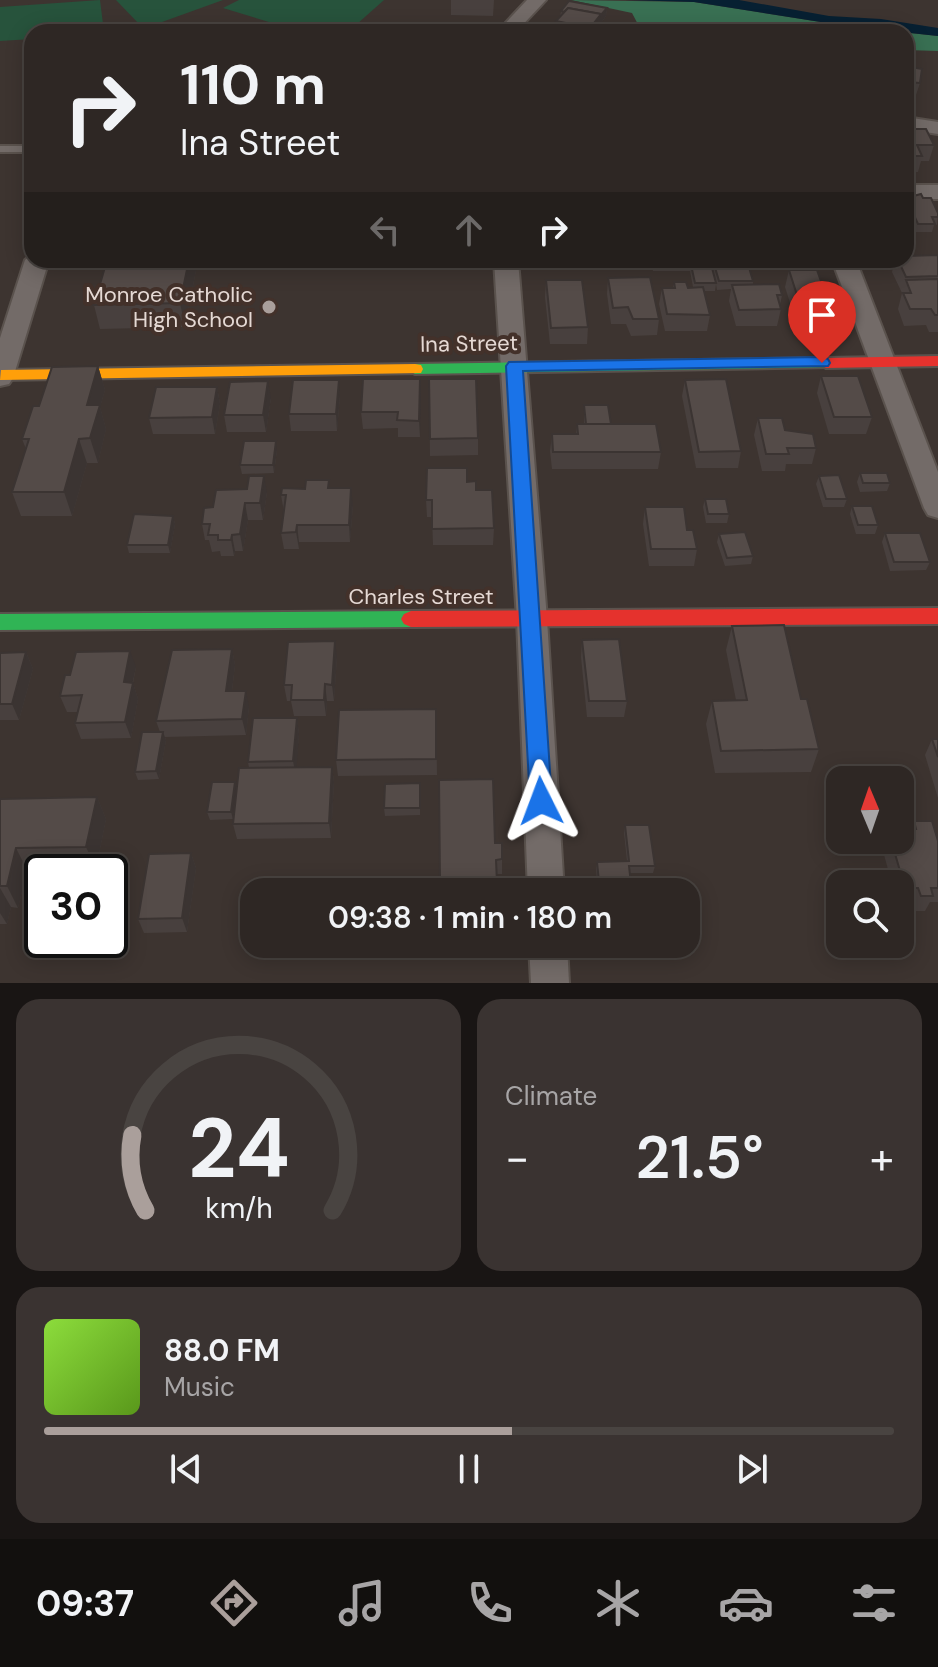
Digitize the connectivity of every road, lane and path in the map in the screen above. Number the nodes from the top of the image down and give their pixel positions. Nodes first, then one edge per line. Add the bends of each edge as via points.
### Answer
1 (537, 0) edge
2 (514, 24) edge
3 (914, 124) edge
4 (938, 128) edge
5 (0, 149) edge
6 (24, 149) edge
7 (914, 192) edge
8 (938, 192) edge
9 (35, 268) edge
10 (507, 268) edge
11 (847, 268) edge
12 (938, 361) edge
13 (883, 362) junction
14 (514, 366) junction
15 (1, 377) edge
16 (938, 508) edge
17 (938, 616) edge
18 (532, 619) junction
19 (0, 622) edge
20 (545, 878) edge
21 (549, 958) edge
22 (550, 983) edge

1 - 2 street
3 - 4 street
5 - 6 lane
7 - 8 street
9 - 15 street
10 - 14 street
11 - 13 street
12 - 13 street, Ina Street
13 - 14 street, Ina Street
13 - 16 street
14 - 15 street, Ina Street
14 - 18 street
17 - 18 street, Charles Street
18 - 19 street, Charles Street
18 - 20 street
21 - 22 street

